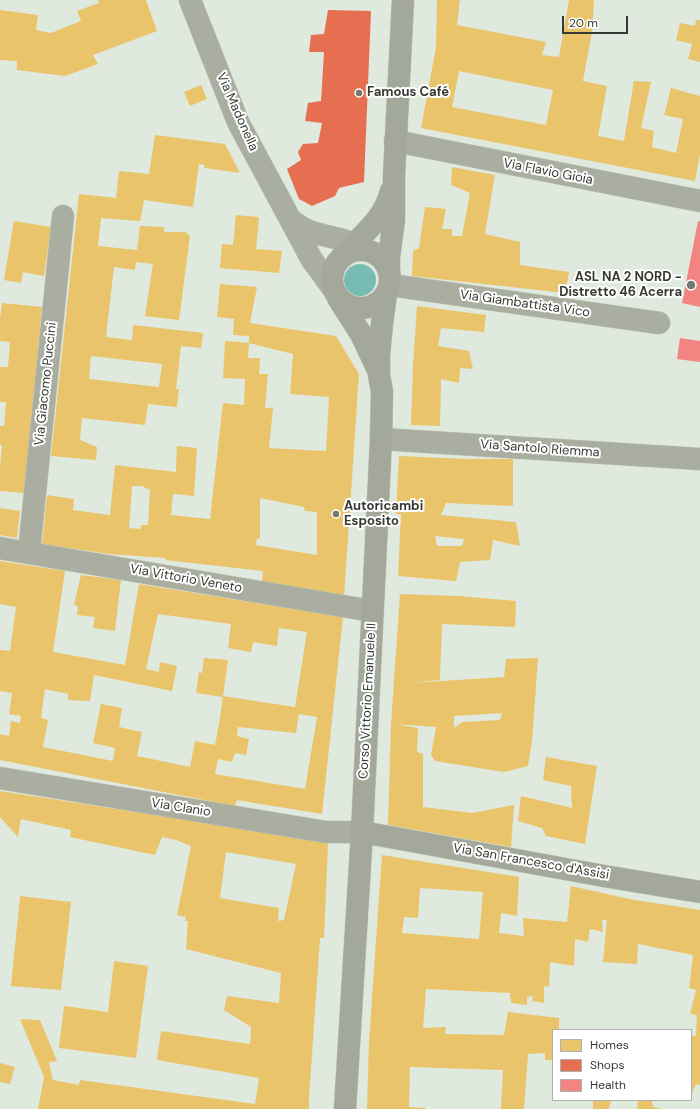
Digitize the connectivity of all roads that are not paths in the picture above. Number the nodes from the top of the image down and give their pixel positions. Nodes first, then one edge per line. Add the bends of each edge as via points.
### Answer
1 (190, 0) edge
2 (403, 0) edge
3 (395, 141) junction
4 (394, 176) junction
5 (700, 201) edge
6 (63, 216) dead end
7 (291, 220) junction
8 (353, 250) junction
9 (388, 283) junction
10 (336, 294) junction
11 (660, 323) dead end
12 (379, 375) junction
13 (381, 439) junction
14 (700, 459) edge
15 (0, 548) edge
16 (29, 552) junction
17 (372, 611) junction
18 (0, 778) edge
19 (362, 832) junction
20 (700, 892) edge
21 (345, 1109) edge

1 - 7 street, Via Madonella via 238,122
2 - 3 main road, Corso Vittorio Emanuele II
3 - 4 main road, Corso Vittorio Emanuele II
3 - 5 street, Via Flavio Gioia
4 - 8 main road, Corso Vittorio Emanuele II via 387,205
4 - 9 main road, Corso Vittorio Emanuele II via 394,220
6 - 16 street, Via Giacomo Puccini
7 - 8 street via 304,229 336,238
7 - 10 street, Via Madonella via 312,260
8 - 9 main road via 373,252 380,257 385,263
8 - 10 main road, Corso Vittorio Emanuele II via 335,265 332,282
9 - 10 main road via 380,302 363,308 353,308 345,304
9 - 11 street, Via Giambattista Vico
9 - 12 main road, Corso Vittorio Emanuele II via 380,340
10 - 12 main road via 361,334
12 - 13 main road, Corso Vittorio Emanuele II via 382,392
13 - 14 street, Via Santolo Riemma
13 - 17 main road, Corso Vittorio Emanuele II
15 - 16 street, Via Vittorio Veneto
16 - 17 street, Via Vittorio Veneto
17 - 19 main road, Corso Vittorio Emanuele II
18 - 19 street, Via Clanio via 326,832
19 - 20 main road, Via San Francesco d'Assisi
19 - 21 main road, Corso Vittorio Emanuele II

